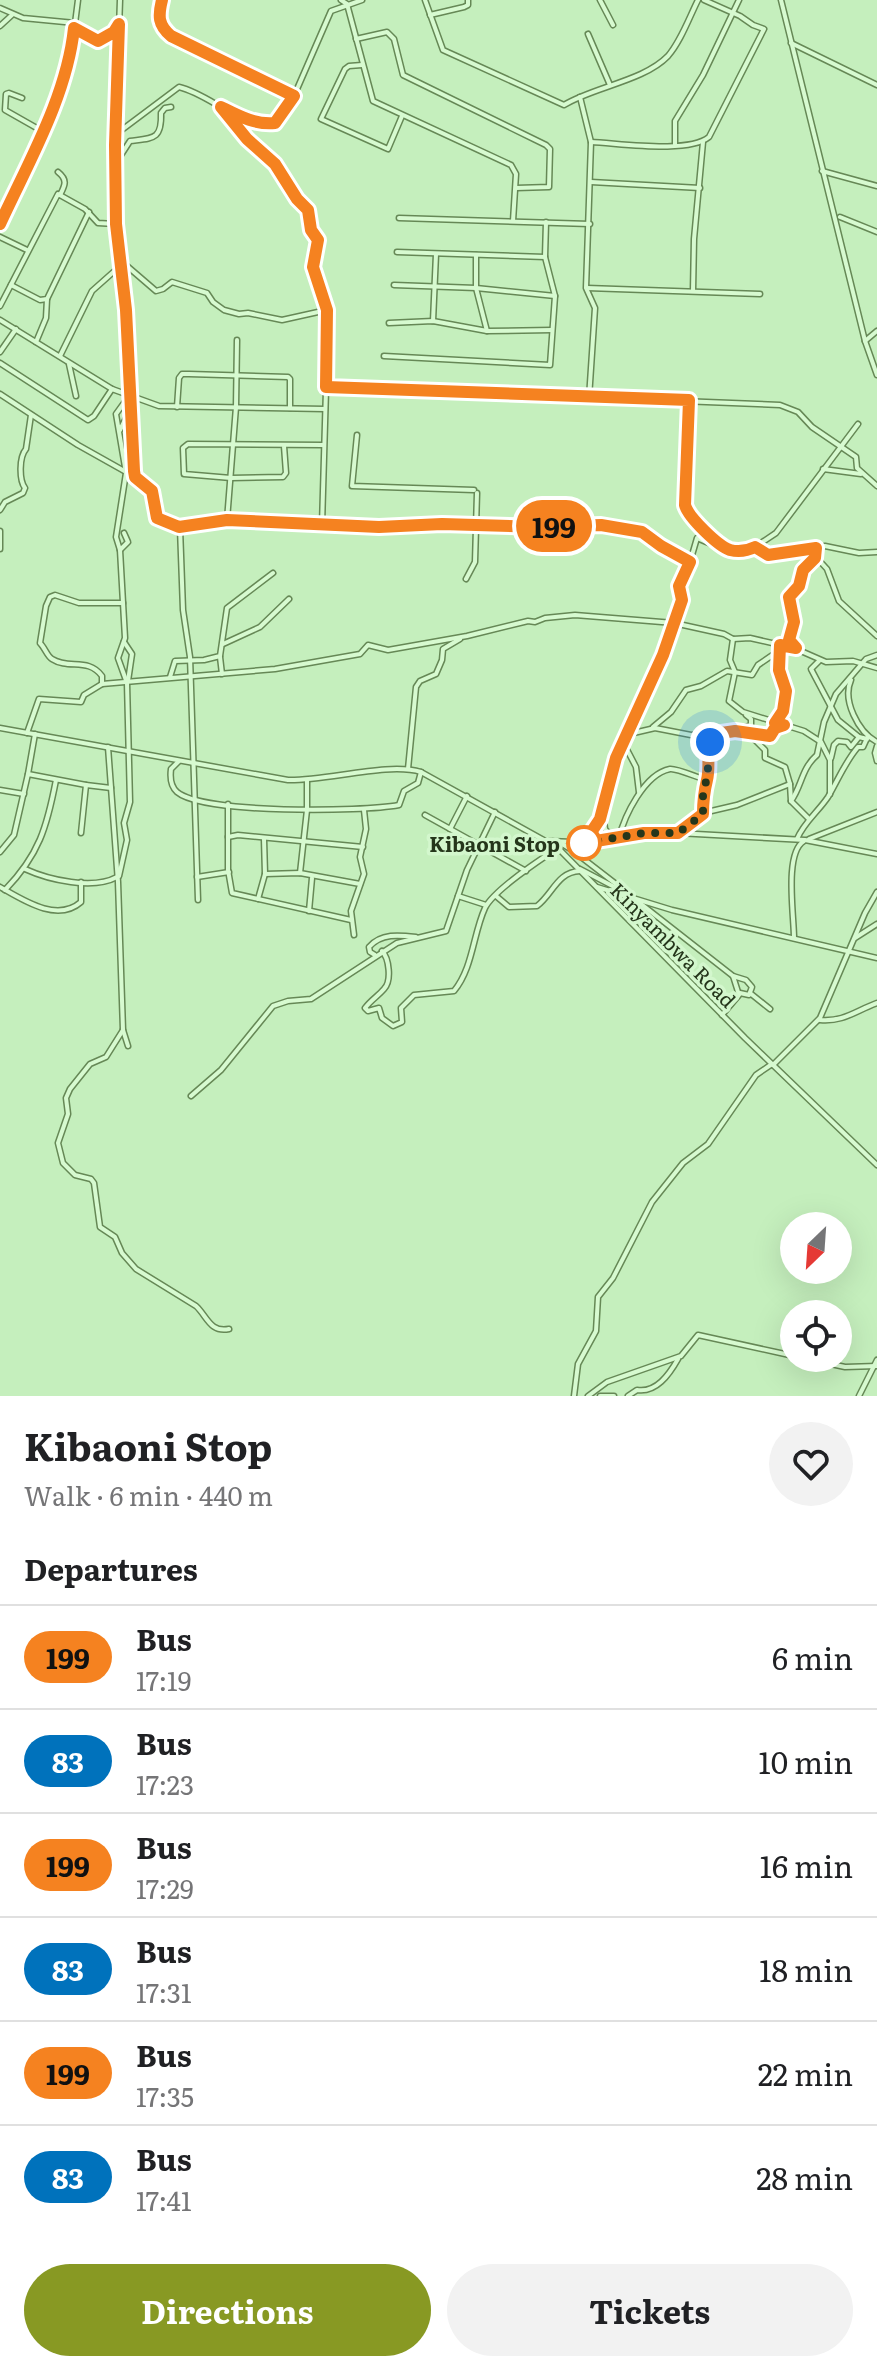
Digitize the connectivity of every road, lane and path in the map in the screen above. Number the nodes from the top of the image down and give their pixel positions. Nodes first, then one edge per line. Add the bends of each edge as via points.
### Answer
1 (78, 0) edge
2 (120, 0) edge
3 (162, 0) edge
4 (333, 0) edge
5 (340, 0) edge
6 (362, 0) edge
7 (425, 0) edge
8 (468, 0) edge
9 (600, 0) edge
10 (701, 0) edge
11 (739, 0) edge
12 (781, 0) edge
13 (347, 4) junction
14 (0, 8) edge
15 (732, 13) junction
16 (12, 15) junction
17 (430, 15) junction
18 (119, 24) junction
19 (74, 25) junction
20 (613, 25) dead end
21 (0, 26) edge
22 (588, 34) dead end
23 (356, 39) junction
24 (791, 43) junction
25 (363, 65) junction
26 (610, 85) junction
27 (877, 85) edge
28 (294, 96) junction
29 (580, 97) junction
30 (22, 98) dead end
31 (171, 107) dead end
32 (221, 107) junction
33 (402, 116) junction
34 (42, 131) junction
35 (115, 135) junction
36 (591, 142) junction
37 (703, 142) junction
38 (675, 145) junction
39 (121, 155) dead end
40 (822, 171) junction
41 (58, 172) dead end
42 (591, 182) junction
43 (877, 186) edge
44 (516, 188) junction
45 (700, 188) junction
46 (60, 195) junction
47 (89, 212) junction
48 (840, 217) dead end
49 (399, 218) dead end
50 (513, 221) junction
51 (546, 222) junction
52 (0, 224) edge
53 (116, 224) junction
54 (590, 224) junction
55 (877, 232) edge
56 (0, 237) edge
57 (27, 250) junction
58 (397, 252) dead end
59 (436, 254) junction
60 (476, 255) junction
61 (545, 257) junction
62 (118, 258) junction
63 (119, 267) junction
64 (11, 285) junction
65 (394, 285) dead end
66 (434, 286) junction
67 (476, 288) junction
68 (586, 288) junction
69 (693, 291) junction
70 (760, 294) dead end
71 (555, 296) junction
72 (47, 299) junction
73 (0, 306) edge
74 (327, 310) junction
75 (0, 320) edge
76 (433, 321) junction
77 (389, 323) dead end
78 (16, 329) junction
79 (552, 330) junction
80 (487, 331) junction
81 (877, 331) edge
82 (237, 340) dead end
83 (865, 341) junction
84 (36, 342) junction
85 (0, 352) edge
86 (384, 356) dead end
87 (66, 361) junction
88 (0, 363) edge
89 (236, 375) junction
90 (877, 375) edge
91 (326, 387) junction
92 (112, 389) junction
93 (0, 395) edge
94 (76, 396) dead end
95 (129, 396) junction
96 (589, 398) junction
97 (689, 400) junction
98 (177, 407) junction
99 (236, 407) junction
100 (290, 408) junction
101 (325, 409) junction
102 (31, 415) junction
103 (858, 424) dead end
104 (120, 430) junction
105 (357, 435) dead end
106 (323, 445) junction
107 (233, 446) junction
108 (284, 446) junction
109 (841, 446) junction
110 (823, 469) junction
111 (126, 473) junction
112 (135, 477) junction
113 (867, 477) junction
114 (231, 478) junction
115 (877, 486) edge
116 (0, 510) edge
117 (227, 520) junction
118 (322, 525) junction
119 (476, 525) junction
120 (179, 527) junction
121 (0, 531) edge
122 (124, 533) dead end
123 (755, 547) junction
124 (816, 548) junction
125 (0, 549) edge
126 (726, 549) junction
127 (120, 550) junction
128 (877, 552) edge
129 (815, 555) junction
130 (690, 562) junction
131 (273, 573) dead end
132 (466, 579) dead end
133 (289, 599) dead end
134 (123, 603) junction
135 (674, 623) junction
136 (464, 636) junction
137 (877, 636) edge
138 (733, 639) junction
139 (436, 641) junction
140 (124, 642) junction
141 (223, 644) junction
142 (780, 648) junction
143 (796, 648) junction
144 (443, 649) junction
145 (877, 655) edge
146 (220, 656) junction
147 (190, 660) junction
148 (821, 661) junction
149 (863, 663) junction
150 (877, 668) edge
151 (735, 672) junction
152 (222, 674) junction
153 (852, 677) junction
154 (170, 678) junction
155 (191, 678) junction
156 (127, 683) junction
157 (102, 684) junction
158 (830, 705) junction
159 (743, 712) junction
160 (775, 723) junction
161 (784, 725) junction
162 (0, 728) edge
163 (651, 729) junction
164 (730, 731) junction
165 (27, 733) junction
166 (35, 734) junction
167 (715, 734) junction
168 (754, 734) junction
169 (625, 735) junction
170 (859, 737) junction
171 (868, 738) junction
172 (623, 742) junction
173 (821, 742) junction
174 (877, 744) edge
175 (108, 747) junction
176 (128, 751) junction
177 (179, 761) junction
178 (877, 761) edge
179 (192, 763) junction
180 (830, 763) junction
181 (408, 769) junction
182 (421, 772) junction
183 (28, 774) junction
184 (56, 780) junction
185 (307, 780) junction
186 (707, 780) junction
187 (790, 784) junction
188 (86, 785) junction
189 (111, 788) junction
190 (0, 790) edge
191 (639, 792) junction
192 (24, 794) junction
193 (830, 794) junction
194 (467, 796) junction
195 (194, 799) junction
196 (791, 801) junction
197 (228, 804) junction
198 (603, 809) junction
199 (307, 810) junction
200 (364, 810) junction
201 (495, 812) junction
202 (877, 812) edge
203 (703, 814) junction
204 (425, 815) dead end
205 (809, 819) junction
206 (450, 829) junction
207 (81, 833) dead end
208 (678, 833) junction
209 (228, 837) junction
210 (264, 839) junction
211 (617, 839) junction
212 (801, 840) junction
213 (547, 841) junction
214 (557, 841) junction
215 (305, 843) junction
216 (584, 843) junction
217 (0, 844) edge
218 (479, 844) junction
219 (363, 847) junction
220 (558, 848) junction
221 (2, 850) edge
222 (877, 854) edge
223 (25, 869) junction
224 (579, 870) junction
225 (526, 871) junction
226 (229, 872) junction
227 (300, 873) junction
228 (265, 874) junction
229 (197, 877) junction
230 (312, 878) dead end
231 (117, 880) junction
232 (81, 882) junction
233 (360, 884) junction
234 (594, 886) junction
235 (3, 889) edge
236 (877, 892) edge
237 (458, 896) junction
238 (496, 896) junction
239 (632, 897) junction
240 (258, 899) junction
241 (198, 900) dead end
242 (486, 905) junction
243 (309, 911) junction
244 (351, 920) junction
245 (877, 924) edge
246 (354, 935) dead end
247 (418, 937) junction
248 (794, 938) junction
249 (854, 938) junction
250 (382, 951) junction
251 (849, 951) junction
252 (375, 955) junction
253 (877, 958) edge
254 (733, 976) junction
255 (738, 992) junction
256 (750, 993) junction
257 (877, 1003) edge
258 (770, 1009) dead end
259 (722, 1015) junction
260 (818, 1020) junction
261 (123, 1030) junction
262 (128, 1046) dead end
263 (772, 1065) junction
264 (191, 1096) dead end
265 (877, 1165) edge
266 (229, 1329) dead end
267 (780, 1353) edge
268 (679, 1357) junction
269 (876, 1364) edge
270 (852, 1366) edge
271 (574, 1396) edge
272 (588, 1396) edge
273 (600, 1396) edge
274 (614, 1396) edge
275 (628, 1396) edge
276 (859, 1396) edge

1 - 19 street
2 - 18 street
3 - 28 street via 161,28 171,36
4 - 5 street
5 - 13 street
6 - 13 street
7 - 17 street
8 - 17 street via 464,7
9 - 20 street
10 - 15 street
10 - 26 street via 664,60
11 - 15 street
12 - 24 street
13 - 23 street
13 - 28 street via 331,11
14 - 16 street
15 - 37 street via 764,29
15 - 38 street via 675,121
16 - 19 street
16 - 21 street
17 - 29 street via 439,44 449,54 558,104
18 - 19 street via 98,41
18 - 35 street
19 - 34 street via 63,80
22 - 26 street
23 - 25 street
23 - 44 street via 387,32 394,39 403,75 546,145 549,187
24 - 27 street
24 - 40 street
25 - 33 street via 373,101
25 - 33 street via 345,69 321,119 388,149
26 - 29 street
28 - 32 street via 275,123 247,120
29 - 36 street
30 - 34 street via 6,94 5,110
31 - 39 street via 161,113 161,128 153,137 130,141
32 - 35 street via 179,87
32 - 74 street via 275,164 308,210 318,240 313,267
33 - 44 street via 511,165
34 - 52 street
35 - 53 street
36 - 38 street
36 - 42 street
37 - 38 street
37 - 45 street
40 - 43 street
40 - 83 street
41 - 46 street via 66,179
42 - 45 street
42 - 54 street
44 - 50 street
45 - 69 street
46 - 47 street
46 - 57 street
47 - 53 street via 98,223
47 - 72 street
48 - 55 street
49 - 50 street
50 - 51 street
51 - 54 street
51 - 61 street
53 - 62 street
54 - 68 street
56 - 57 street
57 - 64 street
58 - 59 street
59 - 60 street
59 - 66 street
60 - 61 street
60 - 67 street
61 - 71 street
62 - 63 street
62 - 74 street via 156,291 172,282 207,293 232,313 282,320
63 - 87 street via 86,301 60,352
63 - 95 street
64 - 72 street
64 - 73 street
65 - 66 street
66 - 67 street
66 - 76 street
67 - 71 street
67 - 80 street
68 - 69 street
68 - 96 street via 595,308
69 - 70 street
71 - 79 street
72 - 84 street
74 - 91 street
75 - 78 street
76 - 77 street
76 - 80 street
78 - 84 street
78 - 85 street
79 - 80 street
79 - 86 street via 550,365
81 - 83 street
82 - 89 street
83 - 90 street
84 - 87 street
87 - 92 street
87 - 94 street
88 - 92 street via 88,420
89 - 98 street via 182,374
89 - 99 street
89 - 100 street via 288,377
91 - 96 street
91 - 101 street
92 - 95 street
93 - 102 street
95 - 98 street
95 - 104 street
95 - 104 street via 116,414
95 - 112 street
96 - 97 street
97 - 109 street via 791,408
97 - 126 street via 686,509
98 - 99 street
99 - 100 street
99 - 107 street
100 - 101 street
101 - 106 street
102 - 111 street
102 - 116 street via 20,479 25,488
103 - 109 street
104 - 111 street
105 - 119 street via 352,486 475,492
106 - 108 street
106 - 118 street
107 - 108 street
107 - 114 street
107 - 114 street via 183,448 187,476
108 - 114 street via 283,477
109 - 110 street
109 - 113 street via 856,457 857,468
110 - 113 street
110 - 123 street via 776,533
111 - 112 street
111 - 127 street via 116,537
112 - 120 street via 152,491 157,518
113 - 115 street
114 - 117 street
117 - 118 street
117 - 120 street
118 - 119 street
119 - 130 street via 631,530
119 - 132 street via 475,562
120 - 147 street
121 - 125 street
122 - 127 street via 128,542
123 - 124 street via 768,555
123 - 126 street
124 - 128 street
124 - 129 street
126 - 130 street via 697,538
127 - 134 street
129 - 137 street via 827,569 839,601
129 - 143 street via 789,597 794,622 789,640
130 - 135 street via 679,586 682,600
131 - 141 street via 227,608
133 - 141 street via 260,627
134 - 140 street
134 - 157 street via 79,603 55,595 46,606 40,643 53,660 95,668
135 - 136 street via 561,615
135 - 138 street
135 - 169 street
136 - 139 street
136 - 144 street
138 - 142 street via 750,638
138 - 151 street via 730,660
139 - 144 street
139 - 152 street via 388,650 368,645 356,655
140 - 156 street via 118,658
140 - 156 street via 132,654
141 - 146 street
142 - 143 street
142 - 151 street via 752,675
142 - 160 street via 779,670 786,691
143 - 148 street
144 - 181 street via 436,674 416,687
145 - 149 street
146 - 147 street
146 - 152 street
147 - 154 street via 175,661
147 - 155 street
148 - 149 street
148 - 158 street via 811,669
149 - 150 street
149 - 153 street
151 - 159 street via 728,698
151 - 163 street via 686,690
152 - 155 street
153 - 158 street
153 - 171 street via 848,700
154 - 155 street
154 - 156 street
155 - 179 street
156 - 157 street
156 - 176 street
157 - 165 street via 81,702 39,699
158 - 170 street via 838,720
158 - 173 street
159 - 160 street
159 - 164 street via 741,707 751,725
160 - 161 street
161 - 168 street via 770,736
161 - 173 street
162 - 165 street, Kinyambwa Road
163 - 167 street
163 - 169 street
164 - 167 street
164 - 168 street
165 - 166 street, Kinyambwa Road
166 - 175 street, Kinyambwa Road
166 - 183 street
167 - 186 street via 708,749
168 - 187 street via 765,758 785,767
169 - 172 street
170 - 171 street
170 - 180 street via 851,747 838,741
171 - 174 street
171 - 193 street via 848,759
172 - 191 street via 636,767
172 - 198 street
173 - 180 street
173 - 196 street
174 - 178 street
175 - 176 street, Kinyambwa Road
175 - 189 street
176 - 177 street, Kinyambwa Road
176 - 231 street via 127,840
177 - 179 street, Kinyambwa Road
177 - 195 street via 171,769 173,788
179 - 185 street, Kinyambwa Road
179 - 195 street
180 - 193 street
181 - 182 street, Kinyambwa Road
181 - 185 street, Kinyambwa Road
182 - 194 street, Kinyambwa Road
182 - 200 street via 399,805
183 - 184 street
183 - 192 street
184 - 188 street
184 - 223 street via 43,835
185 - 199 street
186 - 191 street via 671,768
186 - 203 street
187 - 196 street
187 - 203 street
188 - 189 street
188 - 207 street
189 - 231 street
190 - 192 street
191 - 211 street
192 - 221 street via 14,835
193 - 205 street
194 - 201 street, Kinyambwa Road
194 - 206 street
195 - 197 street
195 - 229 street
196 - 205 street
197 - 199 street
197 - 209 street
198 - 211 street via 605,829
198 - 216 street
199 - 200 street
199 - 215 street
200 - 219 street
201 - 213 street, Kinyambwa Road
201 - 218 street
202 - 212 street
203 - 208 street
204 - 206 street
205 - 212 street
206 - 218 street
208 - 211 street
208 - 212 street
209 - 210 street
209 - 226 street
210 - 215 street
210 - 228 street
211 - 216 street
212 - 222 street
212 - 248 street via 792,859
213 - 214 street
213 - 220 street, Kinyambwa Road
214 - 216 street
214 - 239 street
215 - 219 street
215 - 227 street
217 - 221 street
218 - 225 street
218 - 237 street
219 - 233 street
220 - 224 street, Kinyambwa Road
220 - 225 street
223 - 232 street
223 - 235 street
224 - 234 street, Kinyambwa Road
224 - 238 street via 569,872 537,906 509,907
224 - 239 street
225 - 238 street
226 - 229 street
226 - 240 street via 232,893
227 - 228 street
227 - 233 street
228 - 240 street
229 - 241 street
230 - 243 street
231 - 232 street
231 - 261 street
232 - 235 street via 81,902 64,912
233 - 244 street
234 - 239 street
234 - 259 street, Kinyambwa Road
236 - 249 street
237 - 242 street
237 - 247 street via 446,931
238 - 242 street
239 - 248 street
239 - 254 street
240 - 243 street
242 - 250 street via 458,987 414,995 401,1008 402,1022 393,1026 379,1008 365,1008 388,981 388,960
243 - 244 street
244 - 246 street
245 - 249 street
247 - 250 street
247 - 252 street via 378,939 369,947
248 - 251 street
249 - 251 street
250 - 252 street
251 - 253 street
251 - 260 street
252 - 264 street via 311,999 273,1006 221,1070
254 - 255 street
254 - 256 street via 750,983
255 - 256 street
255 - 259 street
256 - 258 street
257 - 260 street via 839,1021
259 - 263 street, Kinyambwa Road
260 - 263 street
261 - 262 street
261 - 266 street via 106,1057 90,1064 66,1098 68,1114 58,1143 63,1163 94,1183 100,1227 115,1237 136,1269 196,1306 214,1327
263 - 265 street, Kinyambwa Road
263 - 271 street via 756,1075 708,1144 683,1163 652,1202 598,1297 596,1331 578,1364
267 - 268 street via 698,1335
268 - 272 street via 620,1376
268 - 275 street via 654,1389
269 - 270 street
269 - 276 street
273 - 274 street

